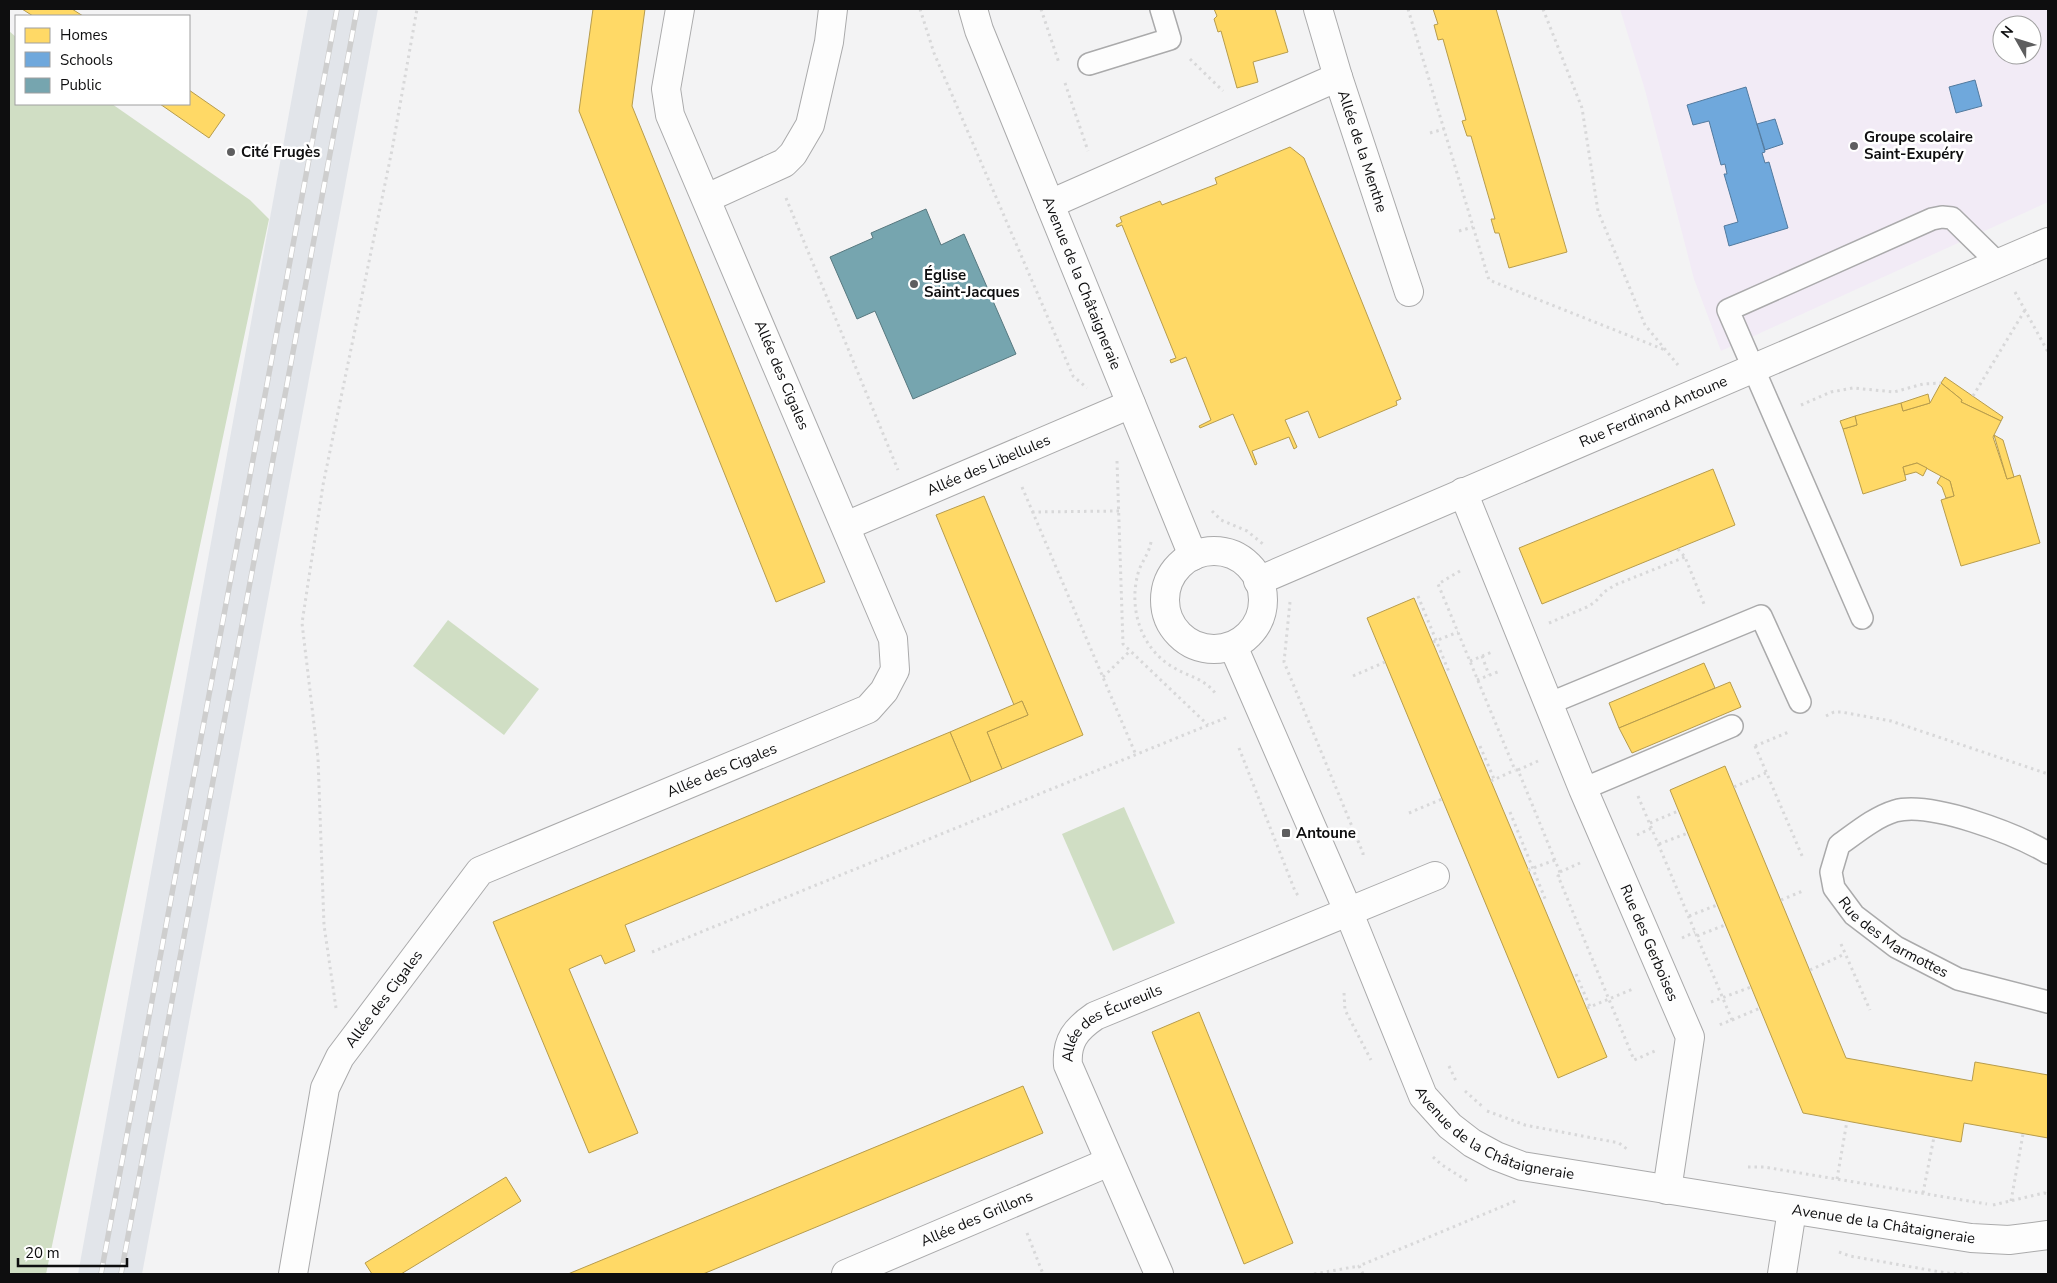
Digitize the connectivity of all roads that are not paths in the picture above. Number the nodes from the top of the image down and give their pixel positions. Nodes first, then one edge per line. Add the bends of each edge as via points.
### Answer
1 (680, 9) edge
2 (833, 9) edge
3 (973, 9) edge
4 (1160, 9) edge
5 (1318, 9) edge
6 (1089, 64) dead end
7 (1338, 77) junction
8 (707, 198) junction
9 (1050, 204) junction
10 (2048, 242) edge
11 (1999, 264) junction
12 (1409, 292) dead end
13 (1754, 368) junction
14 (1131, 404) junction
15 (1463, 492) junction
16 (846, 526) junction
17 (1193, 556) junction
18 (1270, 575) junction
19 (1862, 618) dead end
20 (1233, 646) junction
21 (1800, 702) dead end
22 (1548, 704) junction
23 (1732, 726) dead end
24 (1583, 789) junction
25 (2048, 853) edge
26 (1435, 876) dead end
27 (1361, 908) junction
28 (2048, 1002) edge
29 (1109, 1162) junction
30 (1667, 1190) junction
31 (1792, 1210) junction
32 (2048, 1235) edge
33 (293, 1274) edge
34 (846, 1274) edge
35 (1159, 1274) edge
36 (1782, 1274) edge

1 - 8 street, Allée des Cigales via 666,89 670,115
2 - 8 street via 810,125 793,154 784,163
3 - 9 street, Avenue de la Châtaigneraie
4 - 6 lane via 1170,39
5 - 7 street, Allée de la Menthe
7 - 9 street
7 - 12 street, Allée de la Menthe
8 - 16 street, Allée des Cigales
9 - 14 street, Avenue de la Châtaigneraie
10 - 11 street, Rue Ferdinand Antoune
11 - 13 street, Rue Ferdinand Antoune
11 - 13 lane via 1952,218 1932,219 1728,310
13 - 15 street, Rue Ferdinand Antoune
13 - 19 lane
14 - 16 street, Allée des Libellules
14 - 17 street, Avenue de la Châtaigneraie
15 - 18 street, Rue Ferdinand Antoune
15 - 22 street, Rue des Gerboises
16 - 33 street, Allée des Cigales via 893,639 895,670 884,691 868,709 480,872 340,1057 325,1088
17 - 18 street via 1206,552 1231,554 1252,570
17 - 20 street via 1180,564 1171,576 1165,606 1169,620 1189,643 1203,648
18 - 20 street via 1253,630
20 - 27 street, Avenue de la Châtaigneraie via 1258,704
21 - 22 lane via 1761,616
22 - 24 street, Rue des Gerboises
23 - 24 lane
24 - 30 street, Rue des Gerboises via 1690,1038
25 - 28 lane, Rue des Marmottes via 2033,844 1966,820 1919,808 1894,812 1839,845 1832,872 1834,888 1854,915 1896,947 1958,979
26 - 27 street, Allée des Écureuils
27 - 29 street, Allée des Écureuils via 1114,1008 1083,1024 1073,1036 1067,1052 1068,1066
27 - 30 street, Avenue de la Châtaigneraie via 1424,1096 1450,1126 1472,1143 1522,1166
29 - 34 street, Allée des Grillons
29 - 35 street, Allée des Écureuils
30 - 31 street, Avenue de la Châtaigneraie
31 - 32 street, Avenue de la Châtaigneraie via 1994,1241
31 - 36 street

